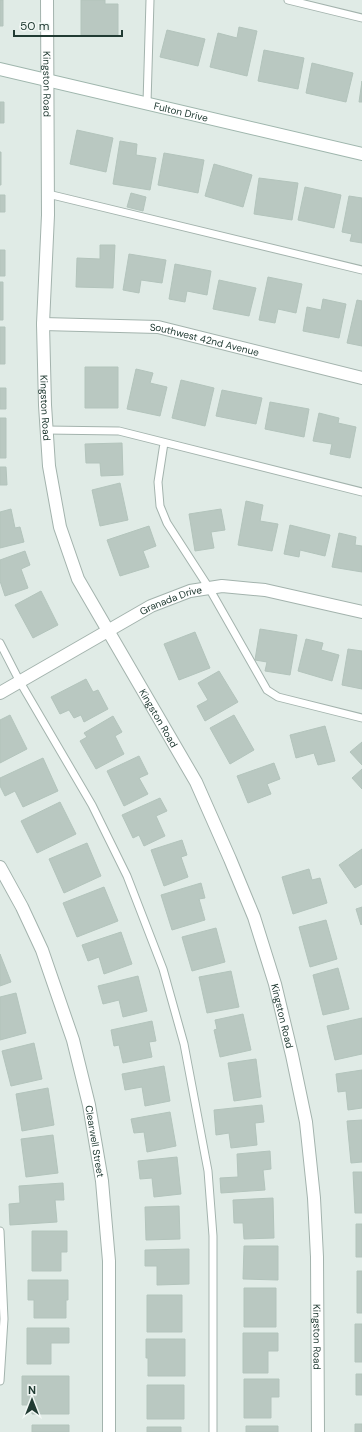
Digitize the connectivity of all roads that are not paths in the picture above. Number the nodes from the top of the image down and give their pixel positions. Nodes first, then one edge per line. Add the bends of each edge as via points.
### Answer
1 (47, 0) edge
2 (150, 0) edge
3 (288, 0) edge
4 (362, 18) edge
5 (0, 69) edge
6 (48, 79) junction
7 (146, 103) junction
8 (362, 154) edge
9 (48, 194) junction
10 (362, 270) edge
11 (43, 324) junction
12 (362, 378) edge
13 (46, 430) junction
14 (164, 443) junction
15 (362, 492) edge
16 (209, 588) junction
17 (362, 612) edge
18 (108, 630) junction
19 (0, 643) edge
20 (20, 682) junction
21 (0, 693) edge
22 (362, 718) edge
23 (0, 867) edge
24 (0, 1231) edge
25 (0, 1381) edge
26 (109, 1432) edge
27 (213, 1432) edge
28 (318, 1432) edge

1 - 6 street, Kingston Road
2 - 7 lane
3 - 4 lane
5 - 6 street, Fulton Drive
6 - 7 street, Fulton Drive
6 - 9 street, Kingston Road
7 - 8 street, Fulton Drive
9 - 10 lane
9 - 11 street, Kingston Road
11 - 12 street, Southwest 42nd Avenue via 158,327
11 - 13 street, Kingston Road
13 - 14 lane via 119,431
13 - 18 street, Kingston Road via 49,466 60,527 78,579
14 - 15 lane
14 - 16 lane via 158,482 160,506 167,523
16 - 17 street, Granada Drive via 222,586 265,590
16 - 18 street, Granada Drive via 190,591 151,606
16 - 22 lane via 267,690 278,697
18 - 20 street, Granada Drive
18 - 28 street, Kingston Road via 196,782 254,917 275,984 306,1122 313,1190 317,1257
19 - 20 lane
20 - 21 street, Granada Drive
20 - 27 lane via 92,805 128,876 163,969 184,1044 208,1171 213,1236
23 - 26 street, Clearwell Street via 42,950 73,1040 89,1105 102,1181 109,1262
24 - 25 lane via 4,1319

